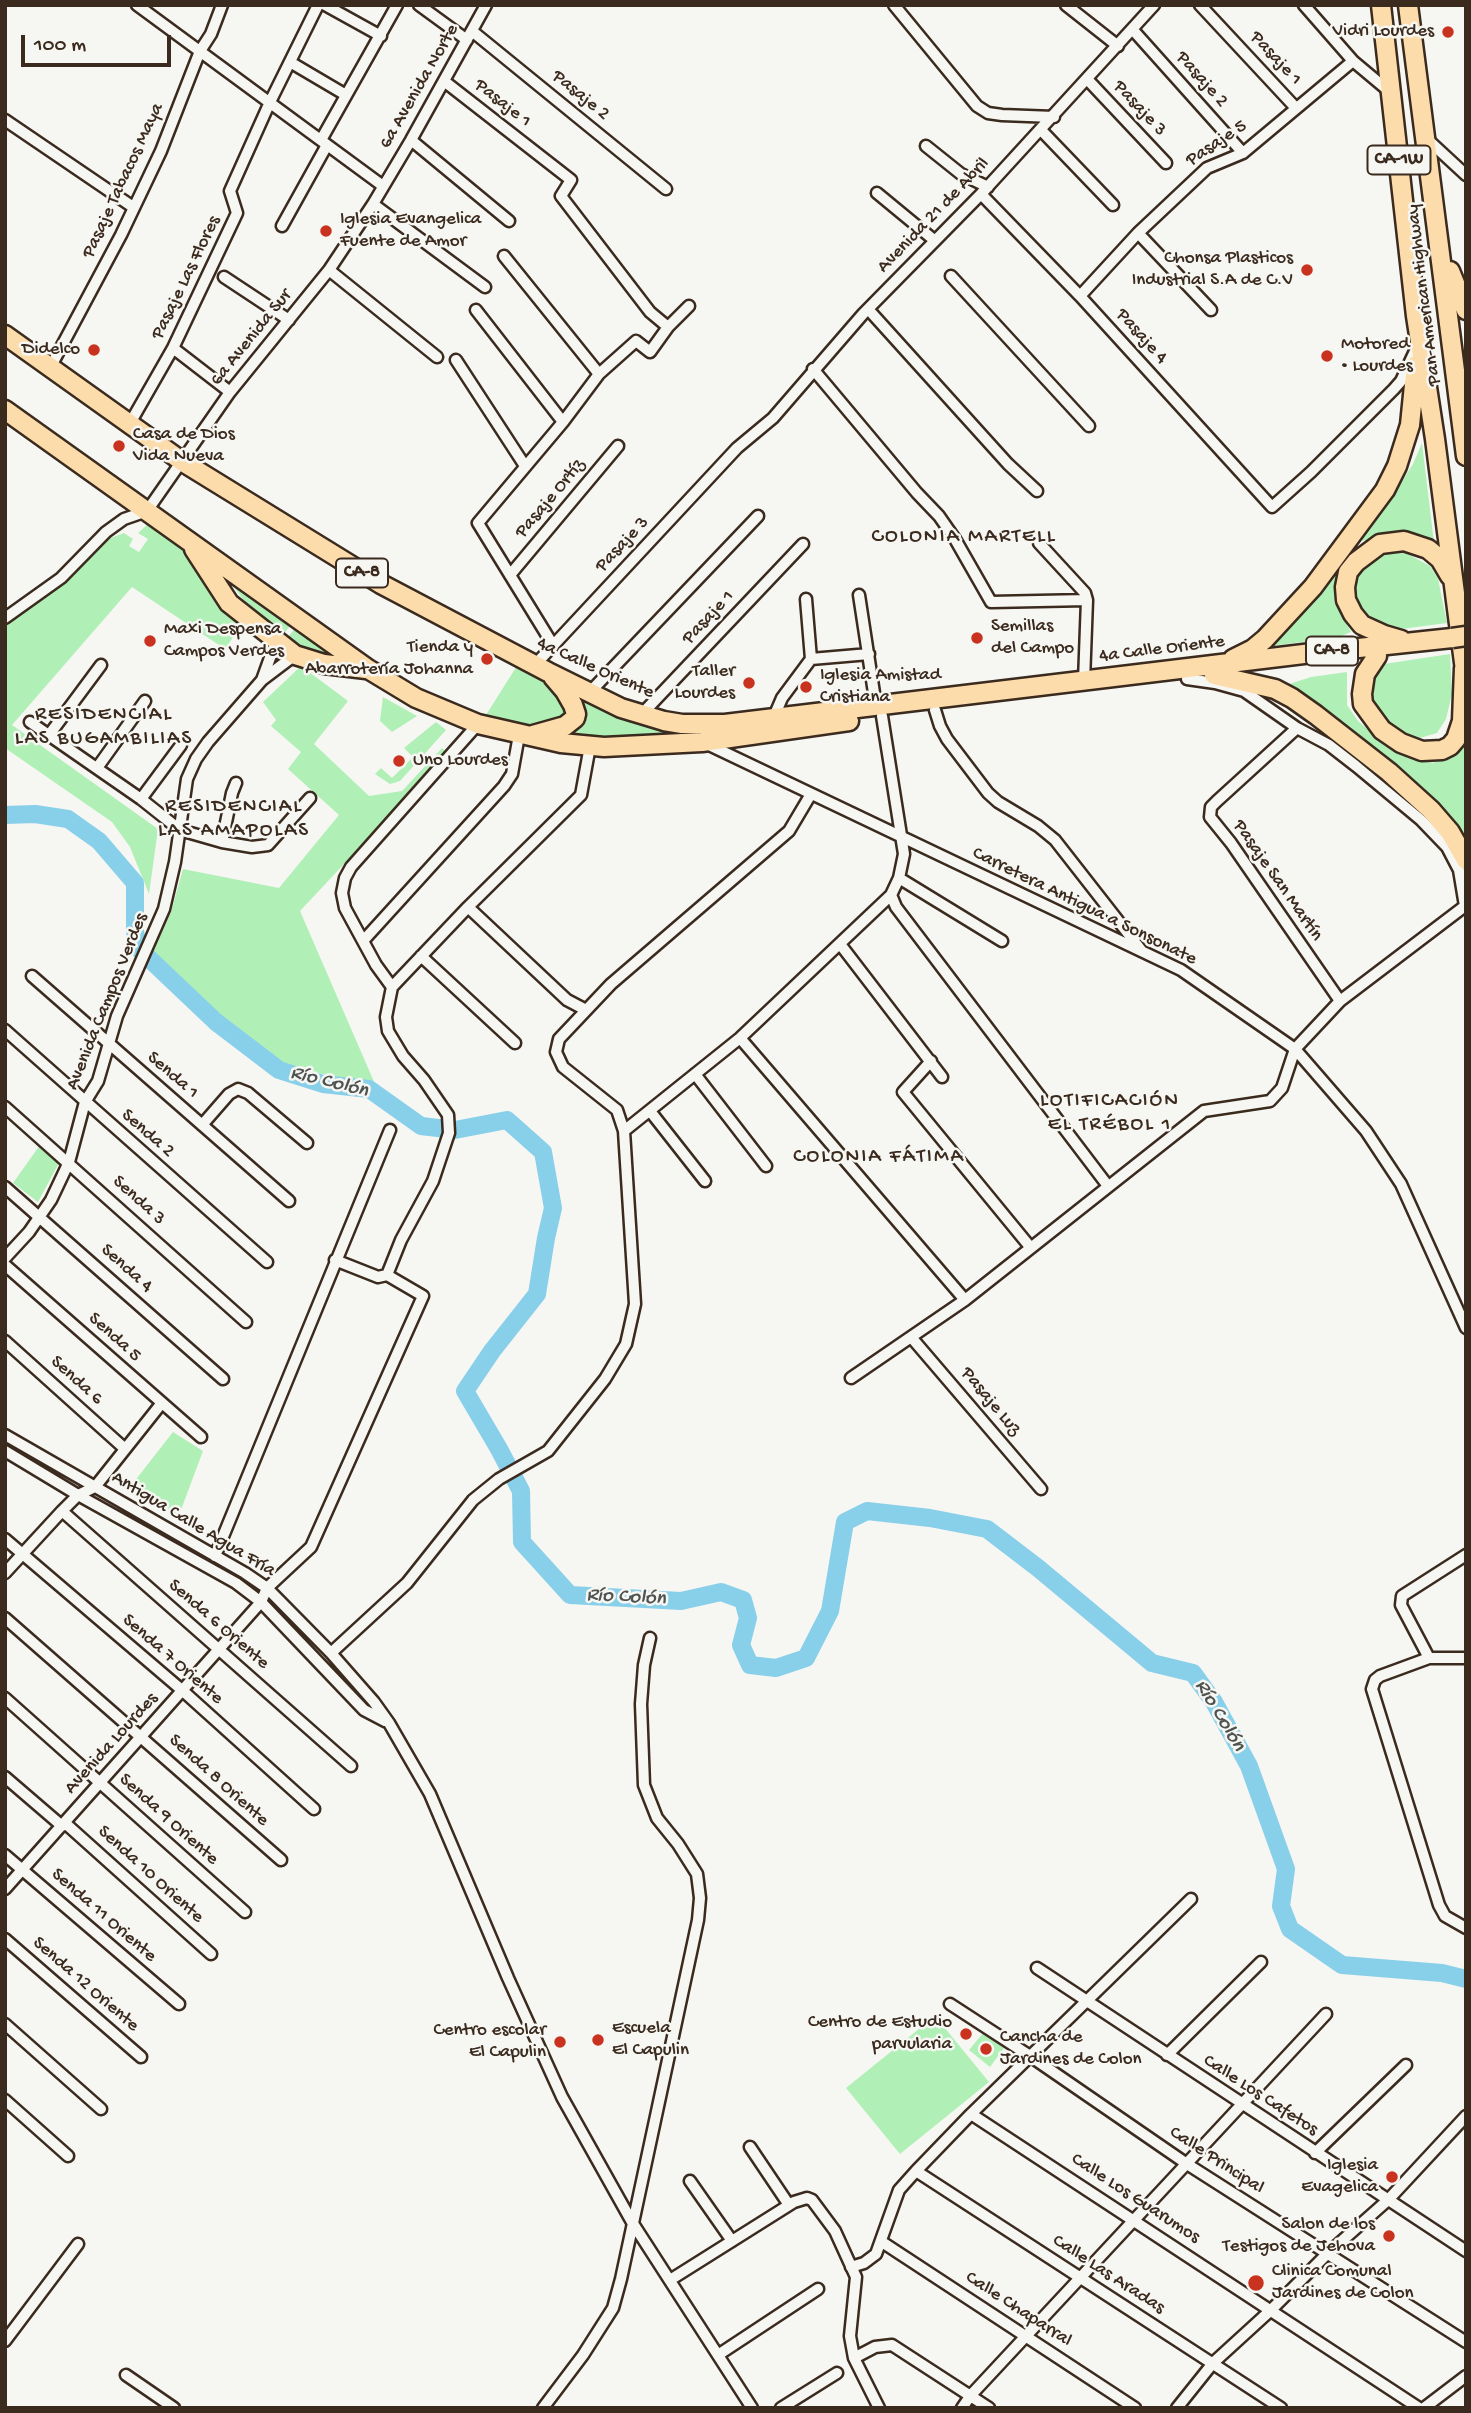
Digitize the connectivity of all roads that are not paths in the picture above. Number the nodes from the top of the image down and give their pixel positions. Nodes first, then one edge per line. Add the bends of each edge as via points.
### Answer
1 (137, 5) edge
2 (222, 5) edge
3 (318, 5) edge
4 (325, 5) edge
5 (397, 5) edge
6 (419, 5) edge
7 (486, 5) edge
8 (894, 5) edge
9 (1066, 5) edge
10 (1154, 5) edge
11 (1200, 5) edge
12 (1304, 5) edge
13 (1381, 5) edge
14 (1408, 5) edge
15 (1133, 30) junction
16 (381, 36) junction
17 (470, 36) junction
18 (1118, 46) junction
19 (200, 51) junction
20 (1353, 61) junction
21 (290, 62) junction
22 (1087, 79) junction
23 (444, 81) junction
24 (1391, 92) junction
25 (346, 95) junction
26 (270, 102) junction
27 (1295, 107) junction
28 (1054, 117) junction
29 (5, 120) edge
30 (1041, 130) junction
31 (1427, 138) junction
32 (411, 140) junction
33 (324, 143) junction
34 (926, 146) dead end
35 (1243, 153) junction
36 (1166, 163) dead end
37 (1466, 175) edge
38 (383, 186) junction
39 (666, 189) dead end
40 (984, 190) junction
41 (877, 193) dead end
42 (373, 204) junction
43 (1113, 205) dead end
44 (133, 206) junction
45 (509, 221) dead end
46 (282, 226) dead end
47 (1138, 233) junction
48 (934, 240) junction
49 (1440, 242) junction
50 (504, 256) dead end
51 (329, 270) junction
52 (951, 276) dead end
53 (223, 277) dead end
54 (485, 287) dead end
55 (1080, 296) junction
56 (689, 306) dead end
57 (867, 309) junction
58 (477, 310) dead end
59 (1211, 310) dead end
60 (1466, 310) edge
61 (1416, 316) junction
62 (289, 320) junction
63 (668, 327) junction
64 (5, 335) edge
65 (173, 348) junction
66 (1416, 349) junction
67 (438, 357) dead end
68 (456, 360) dead end
69 (50, 368) junction
70 (813, 369) junction
71 (599, 374) junction
72 (1394, 389) junction
73 (230, 391) junction
74 (1413, 404) junction
75 (5, 410) edge
76 (563, 422) junction
77 (129, 425) junction
78 (1089, 426) dead end
79 (618, 446) dead end
80 (737, 448) joint
81 (1466, 456) edge
82 (183, 462) junction
83 (525, 466) junction
84 (1037, 491) dead end
85 (147, 511) junction
86 (758, 516) dead end
87 (191, 543) junction
88 (1039, 543) dead end
89 (803, 544) dead end
90 (510, 575) junction
91 (859, 594) dead end
92 (806, 599) dead end
93 (1087, 600) junction
94 (5, 618) edge
95 (1459, 637) edge
96 (276, 641) junction
97 (1408, 642) junction
98 (553, 645) junction
99 (869, 654) junction
100 (295, 655) junction
101 (1377, 656) junction
102 (811, 659) junction
103 (101, 664) dead end
104 (368, 669) junction
105 (541, 669) junction
106 (1213, 670) junction
107 (1465, 673) edge
108 (1187, 679) junction
109 (261, 680) junction
110 (1084, 681) junction
111 (590, 692) junction
112 (145, 701) dead end
113 (936, 710) junction
114 (879, 711) junction
115 (641, 715) junction
116 (773, 719) junction
117 (30, 722) dead end
118 (478, 724) junction
119 (1297, 728) junction
120 (49, 735) junction
121 (523, 736) junction
122 (702, 742) junction
123 (181, 745) dead end
124 (590, 746) junction
125 (97, 768) junction
126 (236, 783) dead end
127 (811, 794) junction
128 (310, 797) dead end
129 (141, 800) junction
130 (180, 830) junction
131 (903, 839) junction
132 (222, 842) junction
133 (1462, 865) edge
134 (899, 878) junction
135 (891, 895) junction
136 (468, 907) junction
137 (363, 941) junction
138 (1002, 942) dead end
139 (840, 944) junction
140 (1144, 953) junction
141 (421, 956) junction
142 (32, 976) dead end
143 (392, 987) junction
144 (1340, 1001) junction
145 (586, 1010) junction
146 (5, 1030) edge
147 (740, 1038) junction
148 (109, 1043) junction
149 (515, 1043) dead end
150 (1295, 1049) junction
151 (930, 1061) junction
152 (695, 1074) junction
153 (942, 1077) dead end
154 (86, 1102) junction
155 (5, 1107) edge
156 (650, 1111) junction
157 (202, 1125) junction
158 (390, 1130) dead end
159 (624, 1131) junction
160 (307, 1143) dead end
161 (69, 1162) junction
162 (766, 1167) dead end
163 (705, 1181) dead end
164 (5, 1186) edge
165 (1108, 1186) junction
166 (289, 1201) dead end
167 (40, 1216) junction
168 (1031, 1248) junction
169 (5, 1258) edge
170 (335, 1260) junction
171 (267, 1262) dead end
172 (5, 1265) edge
173 (387, 1275) junction
174 (965, 1300) junction
175 (246, 1322) dead end
176 (1466, 1328) edge
177 (911, 1337) junction
178 (5, 1341) edge
179 (851, 1378) dead end
180 (223, 1379) dead end
181 (161, 1404) junction
182 (5, 1436) edge
183 (201, 1437) dead end
184 (124, 1448) junction
185 (5, 1451) edge
186 (95, 1487) junction
187 (1041, 1489) dead end
188 (78, 1495) junction
189 (62, 1511) junction
190 (5, 1539) edge
191 (22, 1554) junction
192 (1466, 1555) edge
193 (215, 1556) junction
194 (5, 1573) edge
195 (267, 1588) junction
196 (261, 1602) junction
197 (5, 1618) edge
198 (650, 1638) dead end
199 (219, 1649) junction
200 (331, 1653) junction
201 (1429, 1658) junction
202 (1466, 1658) edge
203 (183, 1691) junction
204 (5, 1698) edge
205 (389, 1723) junction
206 (141, 1737) junction
207 (351, 1766) dead end
208 (5, 1777) edge
209 (101, 1782) junction
210 (314, 1809) dead end
211 (63, 1824) junction
212 (5, 1856) edge
213 (281, 1860) dead end
214 (22, 1870) junction
215 (5, 1889) edge
216 (1191, 1899) dead end
217 (245, 1912) dead end
218 (1466, 1928) edge
219 (5, 1939) edge
220 (211, 1954) dead end
221 (1261, 1962) dead end
222 (1037, 1968) dead end
223 (1086, 2001) junction
224 (179, 2004) dead end
225 (950, 2004) dead end
226 (1326, 2014) dead end
227 (5, 2024) edge
228 (1167, 2055) junction
229 (1030, 2056) junction
230 (141, 2057) dead end
231 (1406, 2065) dead end
232 (5, 2100) edge
233 (1242, 2105) junction
234 (101, 2109) dead end
235 (971, 2114) junction
236 (1466, 2116) edge
237 (750, 2147) dead end
238 (1315, 2153) junction
239 (68, 2156) dead end
240 (1187, 2164) junction
241 (916, 2171) junction
242 (690, 2181) dead end
243 (1388, 2200) junction
244 (789, 2205) junction
245 (1135, 2220) junction
246 (632, 2222) junction
247 (732, 2241) junction
248 (882, 2242) junction
249 (78, 2244) dead end
250 (1466, 2251) edge
251 (1327, 2254) junction
252 (851, 2267) junction
253 (1080, 2278) junction
254 (670, 2280) junction
255 (818, 2289) dead end
256 (1271, 2310) junction
257 (1026, 2337) junction
258 (5, 2340) edge
259 (1466, 2342) edge
260 (718, 2355) junction
261 (853, 2358) junction
262 (1213, 2363) junction
263 (837, 2373) dead end
264 (126, 2375) dead end
265 (1466, 2376) edge
266 (971, 2395) junction
267 (174, 2408) edge
268 (543, 2408) edge
269 (752, 2408) edge
270 (780, 2408) edge
271 (879, 2408) edge
272 (962, 2408) edge
273 (989, 2408) edge
274 (1135, 2408) edge
275 (1177, 2408) edge
276 (1281, 2408) edge
277 (1421, 2408) edge

1 - 19 street
2 - 19 street, Pasaje Tabacos Maya
3 - 21 street, Pasaje Las Flores
4 - 16 street
5 - 16 street
6 - 17 street, Pasaje 2
7 - 17 street, 6a Avenida Norte
8 - 28 street via 977,106 1002,115
9 - 18 street
10 - 15 street, Avenida 21 de Abril
11 - 27 street, Pasaje 1
12 - 20 street
13 - 24 highway, Pan-American Highway / CA-1W
14 - 31 highway, Pan-American Highway / CA-1W
15 - 18 street, Avenida 21 de Abril
15 - 35 street, Pasaje 2
16 - 25 street
17 - 23 street, 6a Avenida Norte
17 - 39 street, Pasaje 2
18 - 22 street, Avenida 21 de Abril
19 - 26 street
19 - 44 street, Pasaje Tabacos Maya via 161,151
20 - 24 street
20 - 27 street, Pasaje 5
21 - 25 street
21 - 26 street, Pasaje Las Flores
22 - 28 street, Avenida 21 de Abril
22 - 36 street, Pasaje 3
23 - 32 street, 6a Avenida Norte
23 - 63 street, Pasaje 1 via 571,180 561,196 650,312
24 - 61 highway, Pan-American Highway / CA-1W
25 - 33 street
26 - 33 street
26 - 65 street, Pasaje Las Flores via 230,191 237,214
27 - 35 street, Pasaje 5
28 - 30 street, Avenida 21 de Abril
29 - 44 street
30 - 40 street, Avenida 21 de Abril
30 - 43 street
31 - 37 street
31 - 49 highway, Pan-American Highway / CA-1W
32 - 38 street, 6a Avenida Norte
32 - 45 street
33 - 38 street
33 - 46 street
34 - 40 street
35 - 47 street, Pasaje 5 via 1207,168
38 - 42 street, 6a Avenida Sur
40 - 48 street, Avenida 21 de Abril
40 - 55 street, Pasaje 4
41 - 48 street
42 - 51 street, 6a Avenida Sur
42 - 54 street
44 - 69 street, Pasaje Tabacos Maya
47 - 55 street, Pasaje 5
47 - 59 street
48 - 57 street, Avenida 21 de Abril
49 - 60 highway
49 - 81 highway, Pan-American Highway / CA-1W
50 - 71 street
51 - 62 street, 6a Avenida Sur
51 - 67 street
52 - 78 street
53 - 62 street
55 - 72 street, Pasaje 4 via 1272,507
56 - 63 street
57 - 70 street, Avenida 21 de Abril
57 - 84 street
58 - 76 street
61 - 66 highway
61 - 95 highway, Pan-American Highway / CA-1W
62 - 73 street, 6a Avenida Sur
63 - 71 street via 649,352 636,341
64 - 69 highway, 4a Calle Oriente / CA-8
65 - 73 street
65 - 77 street, Pasaje Las Flores
66 - 72 street
66 - 74 highway
68 - 83 street
69 - 77 highway, 4a Calle Oriente / CA-8
70 - 80 street, Avenida 21 de Abril via 773,418
70 - 93 street via 939,516 991,602
71 - 76 street
72 - 74 street via 1407,392
73 - 82 street, 6a Avenida Sur
74 - 106 highway via 1405,443 1389,484 1313,587 1253,649
75 - 85 highway, 4a Calle Oriente / CA-8
76 - 83 street
77 - 82 highway, 4a Calle Oriente / CA-8
79 - 90 street, Pasaje Ortíz
80 - 98 street, Pasaje 3
82 - 85 street, 6a Avenida Sur
82 - 105 highway, 4a Calle Oriente / CA-8 via 381,584
83 - 90 street via 478,523
85 - 87 highway, 4a Calle Oriente / CA-8
85 - 94 street via 124,519 61,578
86 - 111 street
87 - 96 highway via 229,603
87 - 104 highway, 4a Calle Oriente / CA-8
88 - 93 street
89 - 115 street, Pasaje 1
90 - 98 street
91 - 99 street
92 - 102 street
93 - 110 street
95 - 97 highway, 4a Calle Oriente / CA-8
95 - 97 highway via 1451,578 1440,559 1428,549 1404,541 1380,544 1348,572 1346,600 1362,625
95 - 101 highway, 4a Calle Oriente / CA-8
95 - 107 highway, Pan-American Highway / CA-1W
96 - 100 highway
96 - 109 street, Avenida Campos Verdes
97 - 106 highway, 4a Calle Oriente / CA-8
98 - 105 street, Pasaje 3
99 - 102 street
99 - 114 street
100 - 104 highway
100 - 109 street, Avenida Campos Verdes
101 - 106 highway, 4a Calle Oriente / CA-8
101 - 107 highway via 1365,674 1363,704 1382,730 1422,751 1442,750 1456,738 1462,721
102 - 116 street via 782,698
103 - 120 street
104 - 118 highway, 4a Calle Oriente / CA-8 via 416,698
105 - 111 highway, 4a Calle Oriente / CA-8
105 - 121 highway via 565,691 575,718 565,726
106 - 108 highway, 4a Calle Oriente / CA-8
106 - 110 highway, 4a Calle Oriente / CA-8
106 - 133 highway via 1293,698 1389,772 1450,832
108 - 113 highway, 4a Calle Oriente / CA-8
108 - 119 street via 1244,691
109 - 130 street, Avenida Campos Verdes via 196,759 187,779
110 - 114 highway, 4a Calle Oriente / CA-8
111 - 115 highway, 4a Calle Oriente / CA-8
112 - 125 street
113 - 114 highway, 4a Calle Oriente / CA-8
113 - 140 street via 947,739 988,793 1055,840
114 - 116 highway, 4a Calle Oriente / CA-8
114 - 122 highway, 4a Calle Oriente / CA-8
114 - 131 street
115 - 116 highway, 4a Calle Oriente / CA-8 via 700,725
117 - 120 street
118 - 121 highway, 4a Calle Oriente / CA-8
118 - 137 street via 345,878 345,908
119 - 133 street via 1329,745 1421,820
119 - 144 street, Pasaje San Martín via 1217,801 1210,817
120 - 125 street
121 - 124 highway, 4a Calle Oriente / CA-8
121 - 137 street via 504,786
122 - 124 highway, 4a Calle Oriente / CA-8
122 - 127 street, Carretera Antigua a Sonsonate
123 - 129 street
124 - 136 street via 581,795
125 - 129 street
126 - 132 street
127 - 131 street, Carretera Antigua a Sonsonate
127 - 145 street via 789,831
128 - 132 street via 268,845
129 - 130 street
130 - 132 street
130 - 148 street, Avenida Campos Verdes via 164,909
131 - 134 street
131 - 140 street, Carretera Antigua a Sonsonate
133 - 144 street via 1465,906
134 - 135 street
134 - 138 street
135 - 139 street
135 - 165 street
136 - 141 street
136 - 145 street via 567,1000
137 - 143 street
139 - 147 street
139 - 151 street
140 - 150 street, Carretera Antigua a Sonsonate via 1181,970
141 - 143 street
141 - 149 street
142 - 148 street, Senda 1
143 - 173 street via 388,1031 447,1115 449,1133 433,1181
144 - 150 street
145 - 159 street via 559,1039 556,1052 563,1067 617,1110
146 - 154 street, Senda 2
147 - 152 street
147 - 174 street
148 - 154 street, Avenida Campos Verdes via 98,1081
148 - 157 street, Senda 1
150 - 165 street via 1282,1088 1270,1101 1204,1111
150 - 176 street, Carretera Antigua a Sonsonate via 1366,1131 1401,1184
151 - 153 street
151 - 168 street via 903,1092
152 - 156 street
152 - 162 street
154 - 161 street, Avenida Campos Verdes
154 - 171 street, Senda 2
155 - 161 street, Senda 3
156 - 159 street
156 - 163 street
157 - 160 street via 238,1089
157 - 166 street, Senda 1
158 - 170 street
159 - 200 street via 635,1304 626,1344 605,1379 548,1451 473,1500 407,1583
161 - 167 street, Avenida Campos Verdes
161 - 175 street, Senda 3
164 - 167 street, Senda 4
165 - 168 street
167 - 169 street, Avenida Campos Verdes
167 - 180 street, Senda 4
168 - 174 street
170 - 173 street via 378,1277
170 - 193 street
172 - 181 street, Senda 5
173 - 195 street via 422,1296 311,1547
174 - 177 street
177 - 179 street
177 - 187 street, Pasaje Luz
178 - 184 street, Senda 6
181 - 183 street, Senda 5
181 - 184 street
182 - 186 street, Antigua Calle Agua Fría
184 - 186 street
185 - 188 street, Antigua Calle Agua Fría
186 - 188 street
186 - 193 street, Antigua Calle Agua Fría
188 - 189 street
188 - 196 street, Antigua Calle Agua Fría via 236,1583
189 - 191 street
189 - 199 street, Senda 6 Oriente
190 - 191 street, Senda 7 Oriente
191 - 194 street
191 - 203 street, Senda 7 Oriente
192 - 201 street via 1402,1596 1401,1605
193 - 195 street, Antigua Calle Agua Fría
195 - 196 street, Avenida Lourdes
195 - 200 street, Antigua Calle Agua Fría
196 - 199 street, Avenida Lourdes
196 - 205 street, Antigua Calle Agua Fría via 364,1710
197 - 206 street, Senda 8 Oriente
198 - 246 street via 641,1704 644,1785 657,1818 697,1874 700,1898
199 - 203 street, Avenida Lourdes
199 - 207 street, Senda 6 Oriente
200 - 205 street, Antigua Calle Agua Fría
201 - 202 street
201 - 218 street via 1380,1676 1372,1689 1439,1905 1445,1916
203 - 206 street, Avenida Lourdes
203 - 210 street, Senda 7 Oriente
204 - 209 street, Senda 9 Oriente
205 - 246 street via 430,1794 562,2097
206 - 209 street, Avenida Lourdes
206 - 213 street, Senda 8 Oriente
208 - 211 street, Senda 10 Oriente
209 - 211 street, Avenida Lourdes
209 - 217 street, Senda 9 Oriente
211 - 214 street, Avenida Lourdes
211 - 220 street, Senda 10 Oriente
212 - 214 street, Senda 11 Oriente
214 - 215 street, Avenida Lourdes
214 - 224 street, Senda 11 Oriente
216 - 223 street
219 - 230 street, Senda 12 Oriente
221 - 228 street
222 - 223 street, Calle Los Cafetos
223 - 228 street, Calle Los Cafetos
223 - 229 street
225 - 229 street, Calle Principal
226 - 233 street
227 - 234 street
228 - 233 street, Calle Los Cafetos
229 - 235 street
229 - 240 street, Calle Principal
231 - 238 street
232 - 239 street
233 - 238 street, Calle Los Cafetos
233 - 240 street
235 - 241 street
235 - 245 street, Calle Los Guarumos
236 - 243 street
237 - 244 street
238 - 243 street, Calle Los Cafetos
240 - 245 street
240 - 251 street, Calle Principal
241 - 248 street via 899,2190
241 - 253 street, Calle Las Aradas
242 - 247 street
243 - 250 street, Calle Los Cafetos
243 - 251 street
244 - 247 street
244 - 252 street via 812,2200 835,2231
245 - 253 street
245 - 256 street, Calle Los Guarumos
246 - 254 street
246 - 268 street via 613,2308
247 - 254 street
248 - 252 street via 876,2254
248 - 257 street, Calle Chaparral
249 - 258 street
251 - 256 street
251 - 259 street, Calle Principal
252 - 261 street via 856,2277 850,2336
253 - 257 street
253 - 262 street, Calle Las Aradas
254 - 260 street
255 - 260 street
256 - 262 street
256 - 277 street, Calle Los Guarumos
257 - 266 street
257 - 274 street, Calle Chaparral
260 - 269 street
261 - 266 street via 892,2345
261 - 271 street
262 - 275 street
262 - 276 street, Calle Las Aradas
263 - 270 street
264 - 267 street
265 - 277 street
266 - 272 street
266 - 273 street

